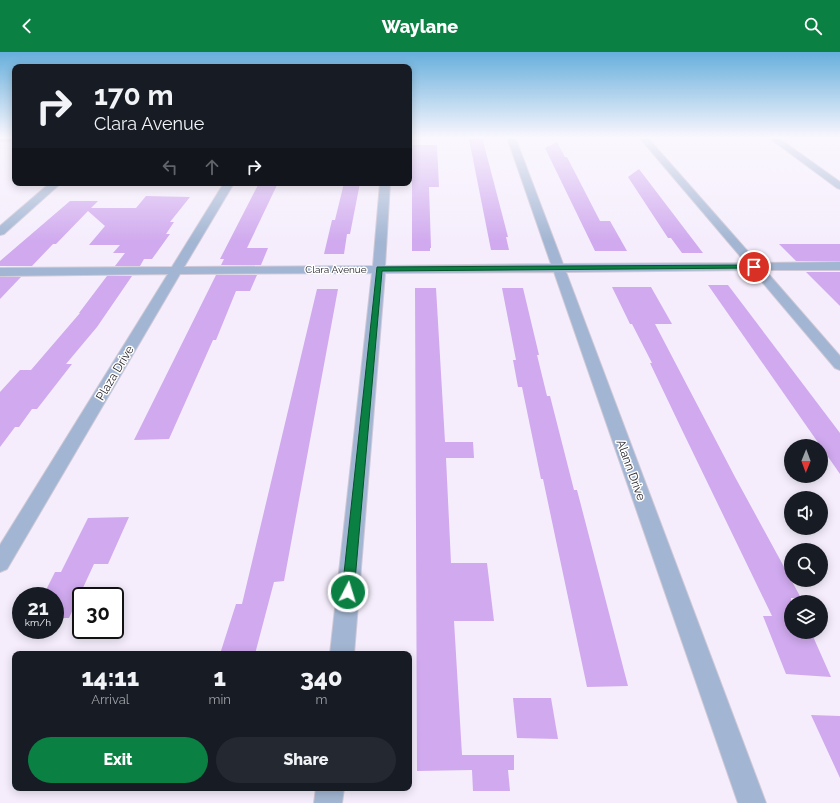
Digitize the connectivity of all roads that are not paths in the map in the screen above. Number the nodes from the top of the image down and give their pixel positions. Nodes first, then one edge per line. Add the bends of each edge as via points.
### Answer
1 (524, 172) edge
2 (673, 172) edge
3 (821, 172) edge
4 (53, 186) edge
5 (227, 186) edge
6 (385, 186) edge
7 (840, 186) edge
8 (0, 232) edge
9 (840, 266) edge
10 (558, 267) junction
11 (754, 267) junction
12 (379, 269) junction
13 (177, 270) junction
14 (0, 272) edge
15 (840, 365) edge
16 (0, 563) edge
17 (342, 651) edge
18 (330, 791) edge
19 (328, 803) edge
20 (752, 803) edge

1 - 10 street, Alann Drive
2 - 11 street
3 - 7 street
4 - 8 street
5 - 13 street, Plaza Drive
6 - 12 street
9 - 11 street, Clara Avenue
10 - 11 street, Clara Avenue
10 - 12 street, Clara Avenue
10 - 20 street, Alann Drive
11 - 15 street
12 - 13 street, Clara Avenue
12 - 17 street
13 - 14 street, Clara Avenue
13 - 16 street, Plaza Drive
18 - 19 street

